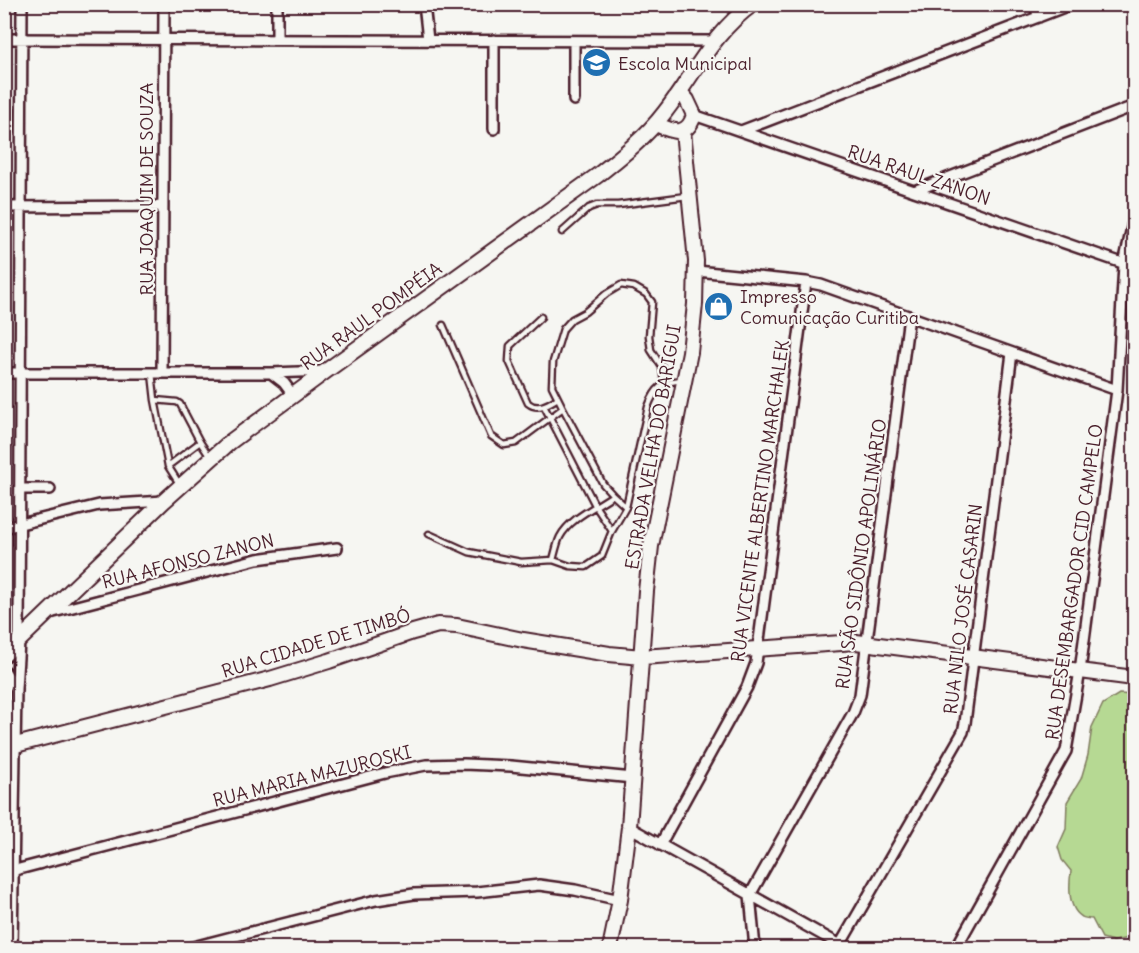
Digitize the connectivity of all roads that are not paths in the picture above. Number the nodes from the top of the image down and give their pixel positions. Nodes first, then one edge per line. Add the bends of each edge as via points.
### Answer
1 (22, 4) edge
2 (164, 4) edge
3 (277, 4) edge
4 (424, 4) edge
5 (753, 4) edge
6 (1034, 4) edge
7 (1072, 4) edge
8 (1039, 17) junction
9 (4, 39) edge
10 (22, 39) junction
11 (163, 39) junction
12 (277, 40) junction
13 (428, 40) junction
14 (494, 40) junction
15 (574, 41) junction
16 (715, 41) junction
17 (680, 92) junction
18 (574, 99) dead end
19 (1134, 106) edge
20 (694, 115) junction
21 (656, 124) junction
22 (494, 129) dead end
23 (683, 131) junction
24 (741, 131) junction
25 (914, 191) junction
26 (690, 195) junction
27 (163, 206) junction
28 (4, 207) edge
29 (21, 207) junction
30 (1134, 218) edge
31 (562, 232) dead end
32 (1124, 264) junction
33 (1134, 267) edge
34 (697, 271) junction
35 (806, 282) junction
36 (909, 316) junction
37 (541, 317) dead end
38 (442, 325) dead end
39 (1012, 353) junction
40 (326, 371) junction
41 (4, 373) edge
42 (20, 373) junction
43 (152, 373) junction
44 (162, 373) junction
45 (271, 373) junction
46 (684, 380) junction
47 (664, 383) junction
48 (1117, 390) junction
49 (293, 395) junction
50 (558, 398) junction
51 (155, 400) junction
52 (544, 406) junction
53 (563, 408) junction
54 (550, 418) junction
55 (200, 442) junction
56 (211, 458) junction
57 (168, 466) junction
58 (180, 485) junction
59 (20, 489) junction
60 (50, 489) dead end
61 (613, 495) junction
62 (164, 501) junction
63 (596, 507) junction
64 (626, 507) junction
65 (20, 524) junction
66 (4, 528) edge
67 (612, 531) junction
68 (429, 534) dead end
69 (337, 548) dead end
70 (554, 560) junction
71 (48, 613) junction
72 (19, 642) junction
73 (867, 643) junction
74 (4, 646) edge
75 (758, 648) junction
76 (4, 655) edge
77 (642, 657) junction
78 (973, 657) junction
79 (4, 670) edge
80 (1080, 671) junction
81 (1134, 678) edge
82 (16, 689) junction
83 (9, 747) edge
84 (633, 778) junction
85 (629, 827) junction
86 (660, 845) junction
87 (9, 872) edge
88 (750, 895) junction
89 (620, 900) junction
90 (843, 947) edge
91 (12, 948) edge
92 (189, 948) edge
93 (610, 948) edge
94 (755, 948) edge
95 (956, 948) edge

1 - 10 street
2 - 11 street, RUA JOAQUIM DE SOUZA
3 - 12 street
4 - 13 street
5 - 16 main road, RUA RAUL POMPÉIA
6 - 8 street
7 - 8 street
8 - 24 street
9 - 10 street
10 - 11 street
10 - 29 street
11 - 12 street
11 - 27 street, RUA JOAQUIM DE SOUZA
12 - 13 street
13 - 14 street
14 - 15 street
14 - 22 street
15 - 16 street
15 - 18 street
16 - 17 main road, RUA RAUL POMPÉIA
17 - 20 main road
17 - 21 main road, RUA RAUL POMPÉIA
19 - 25 street
20 - 23 main road
20 - 24 street, RUA RAUL ZANON
21 - 23 main road
21 - 40 main road, RUA RAUL POMPÉIA via 598,175
23 - 26 main road, ESTRADA VELHA DO BARIGUI
24 - 25 street, RUA RAUL ZANON
25 - 32 street, RUA RAUL ZANON
26 - 31 lane via 597,205
26 - 34 main road, ESTRADA VELHA DO BARIGUI
27 - 29 street
27 - 44 street, RUA JOAQUIM DE SOUZA
28 - 29 street
29 - 42 street
30 - 32 street, RUA DESEMBARGADOR CID CAMPELO
32 - 33 street, RUA RAUL ZANON
32 - 48 street, RUA DESEMBARGADOR CID CAMPELO
34 - 35 street
34 - 46 main road, ESTRADA VELHA DO BARIGUI
35 - 36 street
35 - 75 street, RUA VICENTE ALBERTINO MARCHALEK
36 - 39 street
36 - 73 street, RUA SÃO SIDÔNIO APOLINÁRIO
37 - 52 lane via 508,352 528,403 536,408
38 - 54 lane via 491,436 504,444 516,443
39 - 48 street
39 - 78 street, RUA NILO JOSÉ CASARIN
40 - 45 street
40 - 49 main road, RUA RAUL POMPÉIA
41 - 42 street
42 - 43 street
42 - 59 street
43 - 44 street
43 - 51 lane
44 - 45 street
45 - 49 street
46 - 47 lane
46 - 77 main road, ESTRADA VELHA DO BARIGUI via 651,546
47 - 50 lane via 662,367 651,350 652,302 634,287 621,285 563,329 553,362 552,386
47 - 64 lane via 648,406
48 - 80 street, RUA DESEMBARGADOR CID CAMPELO
49 - 56 main road, RUA RAUL POMPÉIA
50 - 52 lane
50 - 53 lane
51 - 55 lane via 180,404
51 - 57 lane
52 - 54 lane
53 - 54 lane
53 - 61 lane via 603,484
54 - 63 lane
55 - 56 lane
55 - 57 lane
56 - 58 main road, RUA RAUL POMPÉIA
57 - 58 lane
58 - 62 main road, RUA RAUL POMPÉIA
59 - 60 street
59 - 65 street
61 - 63 lane
61 - 64 lane
62 - 65 street via 99,506
62 - 71 main road, RUA RAUL POMPÉIA
63 - 67 lane
63 - 70 lane via 575,519 560,537
64 - 67 lane
65 - 66 street
65 - 72 street
67 - 70 lane via 602,556 586,567 570,567
68 - 70 lane via 469,552 521,562
69 - 71 street, RUA AFONSO ZANON via 257,559
71 - 72 main road, RUA RAUL POMPÉIA
72 - 74 street
72 - 76 main road, RUA RAUL POMPÉIA
72 - 82 street
73 - 75 main road, RUA CIDADE DE TIMBÓ
73 - 78 main road, RUA CIDADE DE TIMBÓ
73 - 88 street, RUA SÃO SIDÔNIO APOLINÁRIO via 857,705
75 - 77 main road, RUA CIDADE DE TIMBÓ
75 - 86 street, RUA VICENTE ALBERTINO MARCHALEK via 747,687
77 - 83 main road, RUA CIDADE DE TIMBÓ via 438,625 270,679
77 - 84 main road, ESTRADA VELHA DO BARIGUI
78 - 80 main road, RUA CIDADE DE TIMBÓ
78 - 90 street, RUA NILO JOSÉ CASARIN via 960,738
79 - 82 street
80 - 81 main road, RUA CIDADE DE TIMBÓ
80 - 95 street, RUA DESEMBARGADOR CID CAMPELO via 1063,759
82 - 83 street
83 - 87 street
84 - 85 main road, ESTRADA VELHA DO BARIGUI
84 - 87 street, RUA MARIA MAZUROSKI via 490,765 426,765
85 - 86 street
85 - 89 main road, ESTRADA VELHA DO BARIGUI
86 - 88 street
87 - 91 street
88 - 90 street
88 - 94 street
89 - 92 street via 539,885 414,894 359,904
89 - 93 main road, ESTRADA VELHA DO BARIGUI

